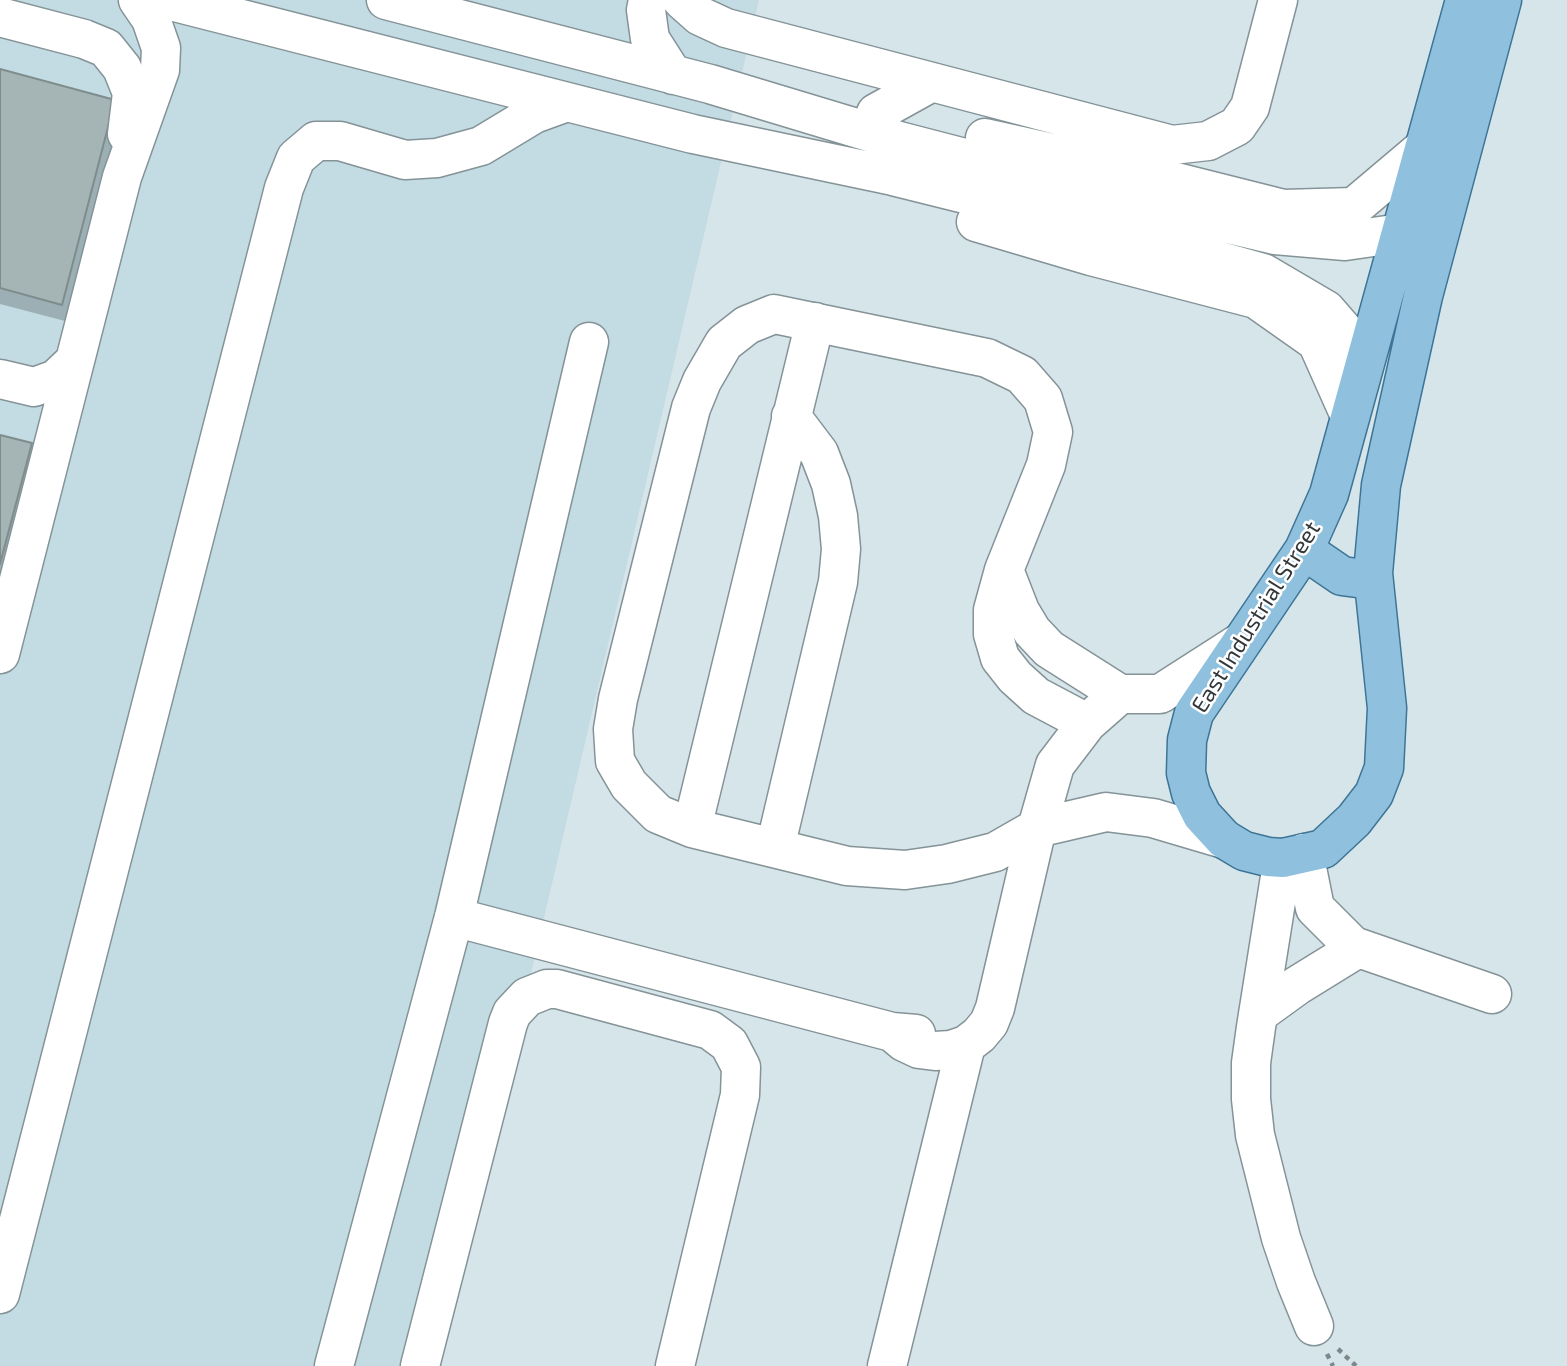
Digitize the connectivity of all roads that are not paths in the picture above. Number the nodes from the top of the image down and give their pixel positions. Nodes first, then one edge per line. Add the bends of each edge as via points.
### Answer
1 (138, 0) edge
2 (167, 0) edge
3 (386, 0) edge
4 (507, 0) edge
5 (648, 0) edge
6 (682, 0) edge
7 (1278, 0) edge
8 (1465, 0) edge
9 (1502, 0) edge
10 (0, 17) edge
11 (474, 23) junction
12 (673, 75) junction
13 (932, 82) junction
14 (710, 84) junction
15 (567, 102) junction
16 (876, 113) junction
17 (693, 134) junction
18 (1425, 146) junction
19 (122, 177) junction
20 (1401, 233) junction
21 (814, 322) junction
22 (589, 342) dead end
23 (1366, 355) junction
24 (75, 361) junction
25 (0, 379) edge
26 (791, 416) junction
27 (1350, 416) junction
28 (1304, 550) junction
29 (1004, 570) junction
30 (1373, 573) junction
31 (1238, 644) junction
32 (0, 654) edge
33 (1120, 694) junction
34 (1087, 723) junction
35 (692, 828) junction
36 (1037, 828) junction
37 (1224, 839) junction
38 (775, 848) junction
39 (1294, 856) junction
40 (454, 916) junction
41 (1358, 948) junction
42 (1492, 994) dead end
43 (995, 1008) junction
44 (1258, 1014) junction
45 (892, 1032) junction
46 (966, 1045) junction
47 (0, 1294) edge
48 (1314, 1326) dead end
49 (334, 1366) edge
50 (420, 1366) edge
51 (675, 1366) edge
52 (887, 1366) edge

1 - 19 lane via 151,19 161,48 160,70
2 - 15 lane
3 - 11 lane
4 - 11 lane via 497,13
5 - 12 lane via 650,39
6 - 13 lane via 700,16 726,27
7 - 13 lane via 1250,107 1237,126 1208,141 1172,145
8 - 18 main road, East Industrial Street
9 - 30 main road via 1423,296 1381,485
10 - 19 lane via 95,43 106,48 122,68 132,93
11 - 12 lane
12 - 14 lane
13 - 16 lane
14 - 16 lane
14 - 20 lane via 900,141 1275,235 1345,241
15 - 17 lane
15 - 47 lane via 534,114 481,146 437,158 405,160 341,141 316,141 296,158 284,188
16 - 18 lane via 1283,209 1354,207
17 - 23 lane via 892,176 1263,273 1326,310
17 - 27 lane via 926,208 1256,299 1317,342
18 - 20 main road, East Industrial Street
19 - 24 lane
20 - 23 main road, East Industrial Street
21 - 26 lane
21 - 29 lane via 987,358 1022,375 1043,399 1053,432 1046,465
21 - 35 lane via 774,314 747,326 723,344 702,381 691,408 618,699 613,729 615,761 629,785 658,814
22 - 40 lane
23 - 27 main road, East Industrial Street
24 - 25 lane via 56,379 34,387
24 - 32 lane
26 - 35 lane
26 - 38 lane via 819,453 831,484 841,548 838,582
27 - 28 main road, East Industrial Street via 1329,494
28 - 30 main road via 1342,576
28 - 31 main road, East Industrial Street
29 - 33 lane via 1032,631 1049,649
29 - 34 lane via 993,610 1000,658 1036,696
30 - 39 main road via 1387,708 1384,768 1374,794 1354,820 1323,849
31 - 33 lane via 1160,694
31 - 37 main road, East Industrial Street via 1194,713 1187,740 1191,793 1202,815
33 - 34 lane
34 - 36 lane via 1055,765
35 - 38 lane
36 - 37 lane via 1106,812 1153,818
36 - 38 lane via 995,852 905,870 847,866
36 - 43 lane
37 - 39 main road, East Industrial Street via 1244,851
39 - 41 lane via 1315,908
39 - 44 lane
40 - 45 lane
40 - 49 lane
41 - 42 lane
41 - 44 lane
43 - 45 lane via 964,1029 927,1035
43 - 46 lane via 989,1023
44 - 48 lane via 1251,1063 1255,1135 1281,1238
45 - 46 lane via 919,1049 951,1050
46 - 52 lane
50 - 51 lane via 508,1023 527,997 557,989 710,1030 729,1044 741,1068 740,1096

